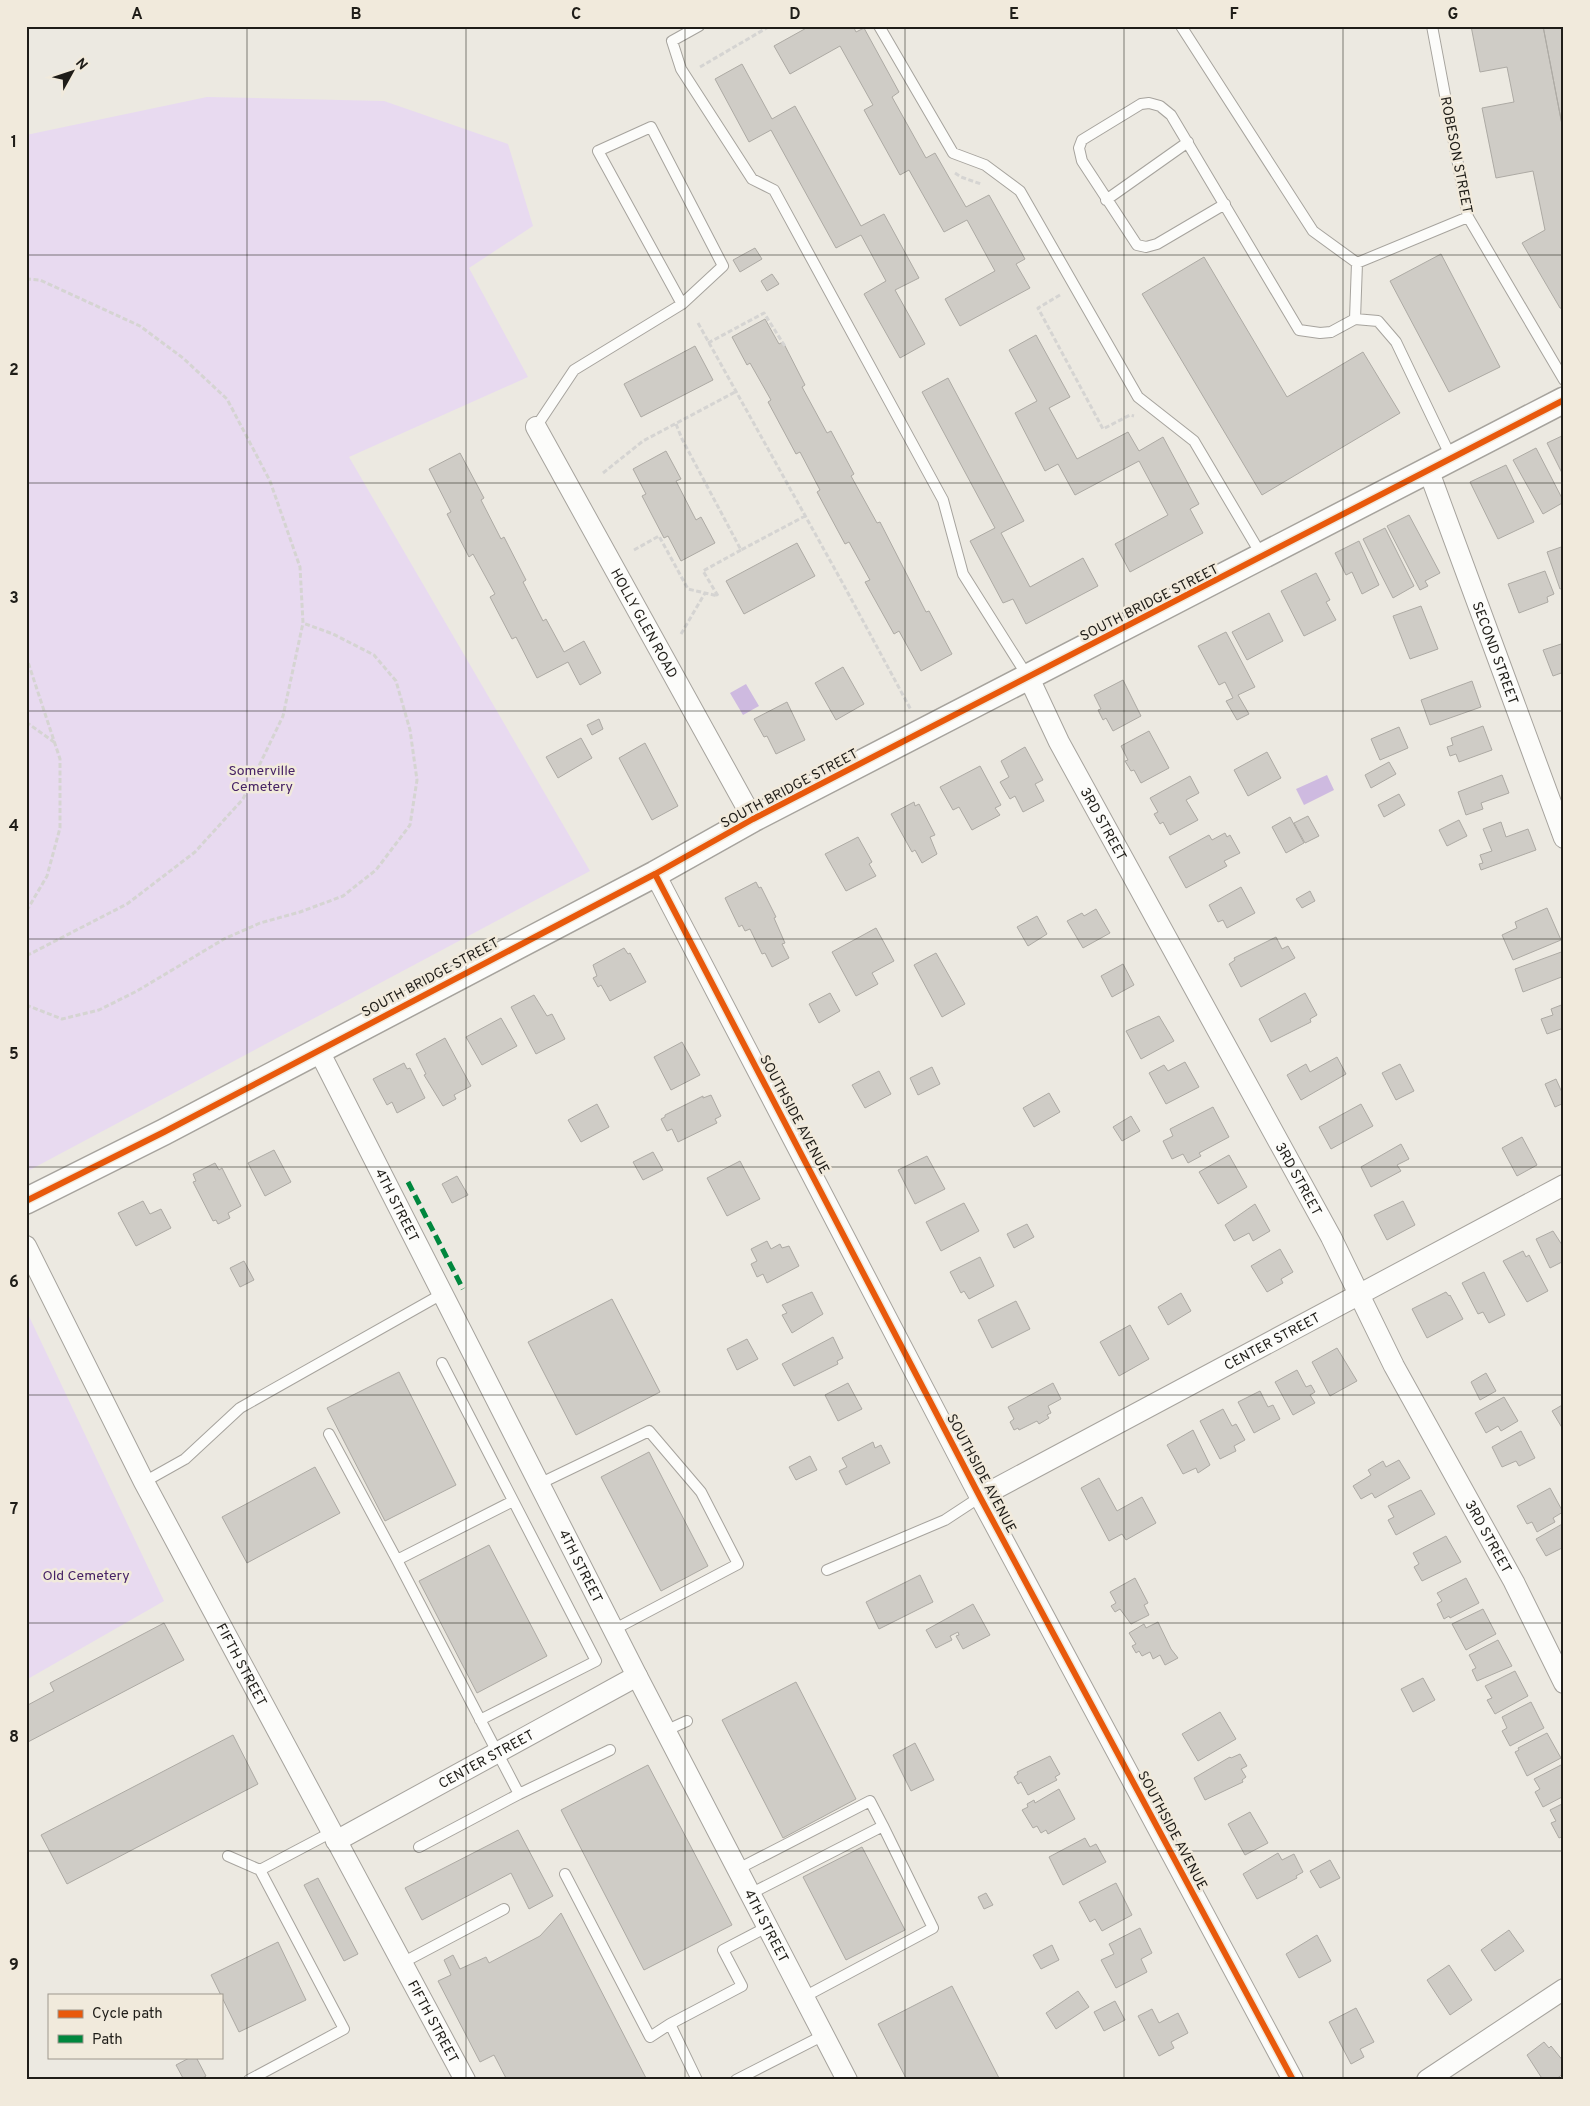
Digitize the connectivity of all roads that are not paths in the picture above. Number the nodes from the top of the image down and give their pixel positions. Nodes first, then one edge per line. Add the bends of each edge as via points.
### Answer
1 (698, 26) edge
2 (880, 26) edge
3 (1181, 26) edge
4 (1432, 26) edge
5 (1188, 142) junction
6 (1106, 200) junction
7 (1225, 204) junction
8 (1468, 217) junction
9 (1357, 263) junction
10 (682, 304) junction
11 (1355, 319) junction
12 (1564, 380) edge
13 (1564, 400) edge
14 (536, 427) joint
15 (1451, 456) junction
16 (1428, 469) junction
17 (1263, 557) junction
18 (1029, 678) junction
19 (753, 820) junction
20 (1564, 838) edge
21 (655, 874) junction
22 (318, 1049) junction
23 (1564, 1185) edge
24 (26, 1201) edge
25 (26, 1246) edge
26 (442, 1294) junction
27 (1358, 1294) junction
28 (442, 1363) dead end
29 (329, 1434) dead end
30 (144, 1482) junction
31 (539, 1484) junction
32 (980, 1497) junction
33 (513, 1501) junction
34 (397, 1560) junction
35 (826, 1570) dead end
36 (613, 1630) junction
37 (637, 1676) junction
38 (1564, 1683) edge
39 (480, 1720) junction
40 (687, 1721) dead end
41 (665, 1731) junction
42 (610, 1750) dead end
43 (498, 1753) junction
44 (519, 1794) junction
45 (883, 1826) junction
46 (334, 1837) junction
47 (419, 1847) dead end
48 (228, 1856) dead end
49 (260, 1870) junction
50 (738, 1870) junction
51 (565, 1874) dead end
52 (750, 1894) junction
53 (504, 1909) dead end
54 (767, 1927) junction
55 (402, 1963) junction
56 (1564, 1989) edge
57 (804, 1997) junction
58 (670, 2024) junction
59 (824, 2034) junction
60 (249, 2080) edge
61 (465, 2080) edge
62 (697, 2080) edge
63 (736, 2080) edge
64 (847, 2080) edge
65 (1293, 2080) edge
66 (1427, 2080) edge

1 - 18 lane via 672,41 682,69 752,179 774,190 943,500 963,574
2 - 17 lane via 953,153 985,164 1020,191 1138,397 1194,441
3 - 9 lane via 1312,232
4 - 8 lane, ROBESON STREET
5 - 6 lane
5 - 6 lane via 1171,115 1160,106 1149,103 1141,104 1082,140 1079,148 1082,162
5 - 7 lane
6 - 7 lane via 1132,240 1146,247 1157,244
7 - 11 lane via 1299,330 1331,332
8 - 9 lane
8 - 12 lane, ROBESON STREET
9 - 11 lane
10 - 10 lane via 598,151 652,126 723,266
10 - 14 lane via 574,370
11 - 15 lane via 1378,321 1396,342
13 - 15 street, SOUTH BRIDGE STREET
14 - 19 street, HOLLY GLEN ROAD
15 - 16 street, SOUTH BRIDGE STREET
16 - 17 street, SOUTH BRIDGE STREET
16 - 20 street, SECOND STREET
17 - 18 street, SOUTH BRIDGE STREET
18 - 19 street, SOUTH BRIDGE STREET
18 - 27 street, 3RD STREET via 1059,742 1331,1237
19 - 21 street, SOUTH BRIDGE STREET
21 - 22 street, SOUTH BRIDGE STREET
21 - 32 street, SOUTHSIDE AVENUE
22 - 24 street, SOUTH BRIDGE STREET via 164,1132
22 - 26 street, 4TH STREET
23 - 27 street, CENTER STREET
25 - 30 street, FIFTH STREET
26 - 30 lane via 240,1408 185,1459
26 - 31 street, 4TH STREET
27 - 32 street, CENTER STREET
27 - 38 street, 3RD STREET via 1394,1366 1514,1582
28 - 33 lane
29 - 34 lane
30 - 46 street, FIFTH STREET
31 - 36 street, 4TH STREET
31 - 36 lane via 649,1431 701,1492 738,1564
32 - 35 lane via 945,1520
32 - 65 street, SOUTHSIDE AVENUE
33 - 34 lane
33 - 39 lane via 596,1662
34 - 39 lane
36 - 37 street, 4TH STREET
37 - 41 street, 4TH STREET
37 - 43 street, CENTER STREET
39 - 43 lane
40 - 41 lane
41 - 50 street, 4TH STREET
42 - 44 lane
43 - 44 lane
43 - 46 street, CENTER STREET
44 - 47 lane
45 - 50 lane via 870,1801
45 - 52 lane
45 - 57 lane via 933,1928
46 - 49 lane
46 - 55 street, FIFTH STREET
48 - 49 lane
49 - 60 lane via 344,2029
50 - 52 street, 4TH STREET
51 - 58 lane via 650,2036
52 - 54 street, 4TH STREET
53 - 55 lane
54 - 57 street, 4TH STREET
54 - 58 lane via 723,1950 742,1986
55 - 61 street, FIFTH STREET
56 - 66 street
57 - 59 street, 4TH STREET
58 - 62 lane
59 - 63 lane
59 - 64 street, 4TH STREET

